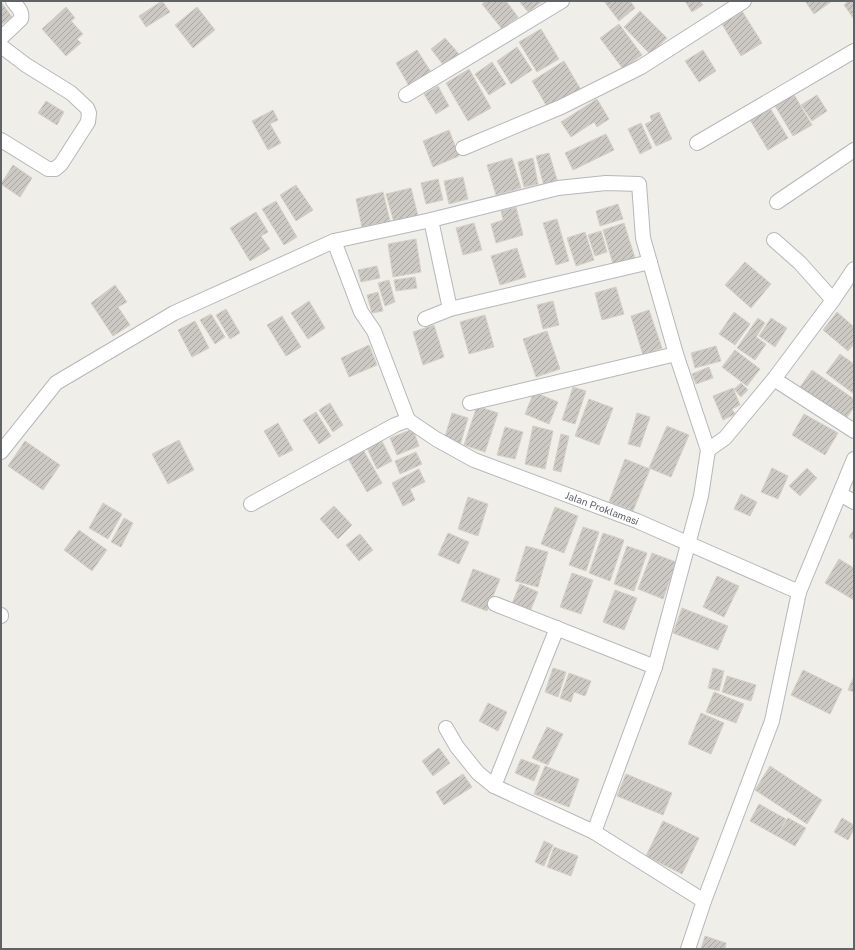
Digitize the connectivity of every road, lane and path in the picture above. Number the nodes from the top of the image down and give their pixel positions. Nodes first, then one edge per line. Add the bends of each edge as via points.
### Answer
1 (13, 1) edge
2 (562, 1) edge
3 (744, 1) edge
4 (1, 38) edge
5 (1, 46) edge
6 (854, 51) edge
7 (406, 95) dead end
8 (1, 140) edge
9 (696, 143) dead end
10 (463, 148) dead end
11 (854, 150) edge
12 (776, 202) dead end
13 (431, 220) junction
14 (774, 240) dead end
15 (334, 241) junction
16 (650, 262) junction
17 (854, 269) edge
18 (833, 300) junction
19 (450, 309) junction
20 (425, 320) dead end
21 (676, 354) junction
22 (774, 379) junction
23 (470, 403) dead end
24 (408, 420) junction
25 (854, 431) edge
26 (708, 450) junction
27 (1, 452) edge
28 (854, 459) edge
29 (840, 494) junction
30 (854, 502) edge
31 (251, 504) dead end
32 (688, 544) junction
33 (799, 592) junction
34 (495, 604) dead end
35 (556, 628) junction
36 (654, 666) junction
37 (446, 728) dead end
38 (494, 786) junction
39 (594, 832) junction
40 (704, 901) junction
41 (688, 949) edge

1 - 4 street via 21,12 21,19
2 - 7 street
3 - 10 street via 641,67 561,107
5 - 8 street via 70,93 88,108 89,113 88,122 61,164 55,169 48,169
6 - 9 street
11 - 12 street
13 - 15 street
13 - 16 street via 558,188 606,183 639,184 643,238
13 - 19 street
14 - 18 street via 800,263
15 - 24 street via 361,312 374,331
15 - 27 street via 174,313 56,383
16 - 19 street
16 - 21 street
17 - 18 street
18 - 22 street
19 - 20 street
21 - 23 street
21 - 26 street
22 - 25 street
22 - 26 street via 725,438
24 - 31 street via 395,424
24 - 32 street, Jalan Proklamasi via 474,460 637,521
26 - 32 street via 701,496
28 - 29 street
29 - 30 street
29 - 33 street
32 - 33 street, Jalan Proklamasi
32 - 36 street
33 - 40 street via 772,721
34 - 35 street
35 - 36 street
35 - 38 street
36 - 39 street
37 - 38 street via 457,747 478,773
38 - 39 street
39 - 40 street
40 - 41 street

